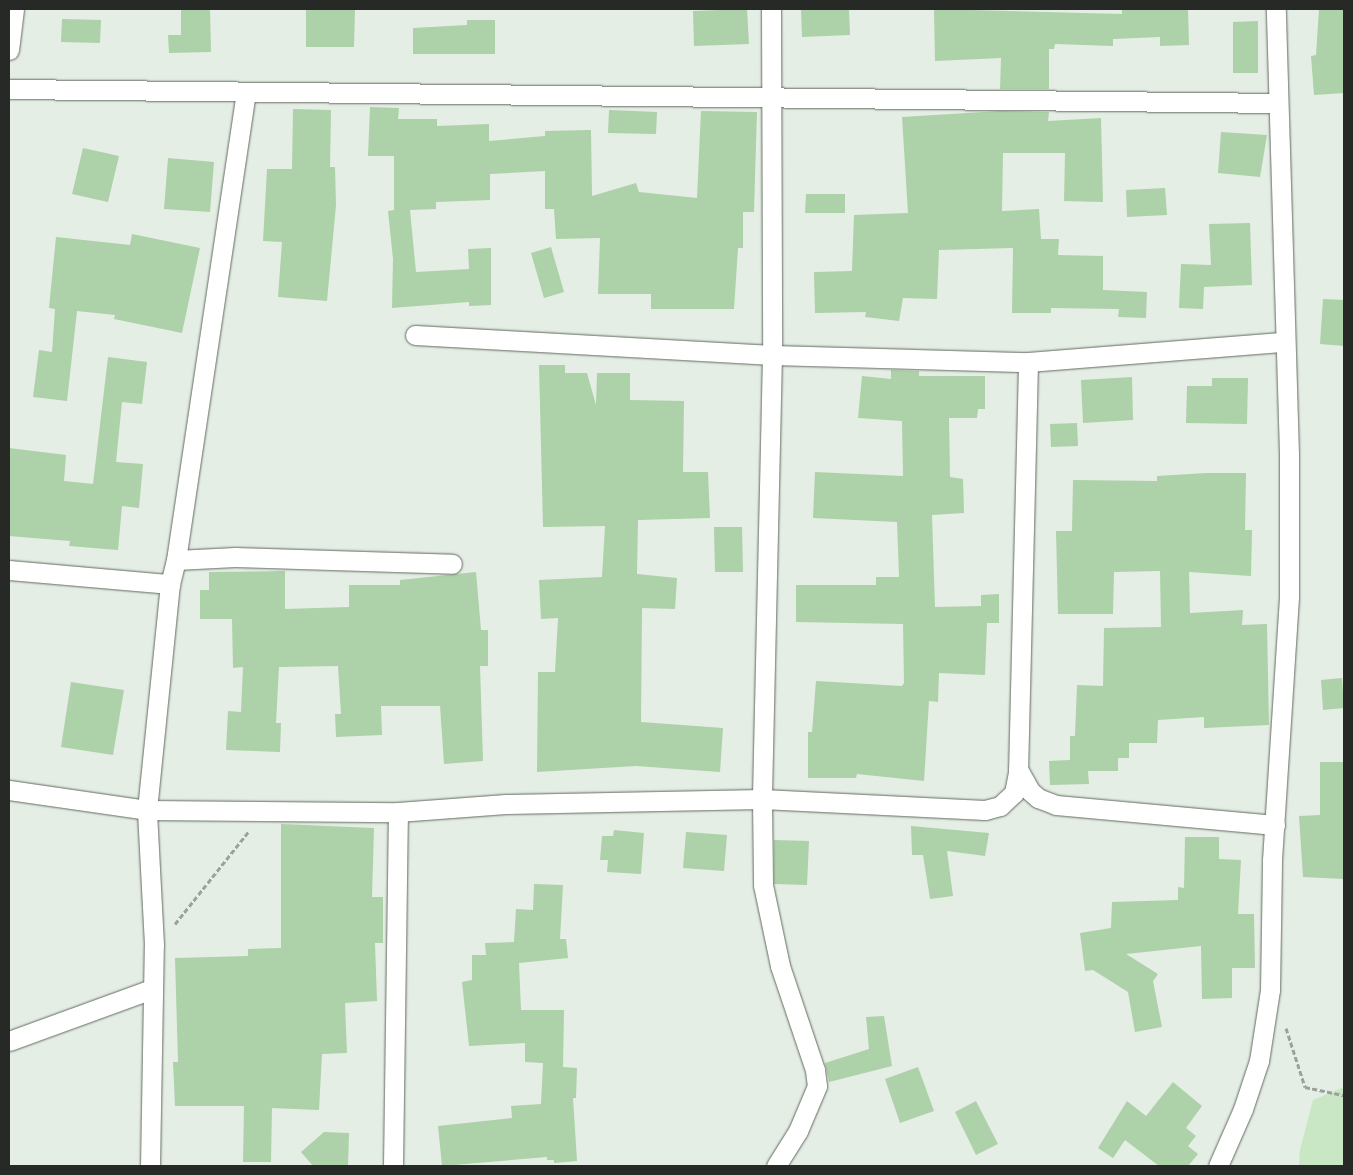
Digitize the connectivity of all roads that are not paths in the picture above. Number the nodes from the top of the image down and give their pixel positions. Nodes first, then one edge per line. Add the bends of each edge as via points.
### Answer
1 (14, 9) edge
2 (771, 9) edge
3 (1276, 9) edge
4 (9, 50) edge
5 (9, 89) edge
6 (246, 94) junction
7 (772, 99) junction
8 (1276, 103) junction
9 (415, 335) dead end
10 (1284, 342) junction
11 (772, 355) junction
12 (1028, 362) junction
13 (176, 560) junction
14 (452, 564) dead end
15 (9, 570) edge
16 (170, 584) junction
17 (1018, 769) junction
18 (9, 790) edge
19 (762, 798) junction
20 (147, 810) junction
21 (398, 812) junction
22 (1275, 825) junction
23 (152, 989) junction
24 (9, 1041) edge
25 (150, 1166) edge
26 (393, 1166) edge
27 (776, 1166) edge
28 (1218, 1166) edge

1 - 4 street
2 - 7 street
3 - 8 street
5 - 6 street
6 - 7 street
6 - 13 street
7 - 8 street
7 - 11 street
8 - 10 street
9 - 11 street
10 - 12 street
10 - 22 street via 1289,454 1289,598
11 - 12 street
11 - 19 street
12 - 17 street
13 - 14 street via 235,557
13 - 16 street
15 - 16 street
16 - 20 street
17 - 19 street via 1012,796 1000,806 985,810
17 - 22 street via 1030,791 1056,805
18 - 20 street
19 - 21 street via 506,804
19 - 27 street via 766,902 780,966 816,1078 810,1107
20 - 21 street
20 - 23 street via 154,945
21 - 26 street
22 - 28 street via 1270,990 1259,1060 1243,1109
23 - 24 street
23 - 25 street

